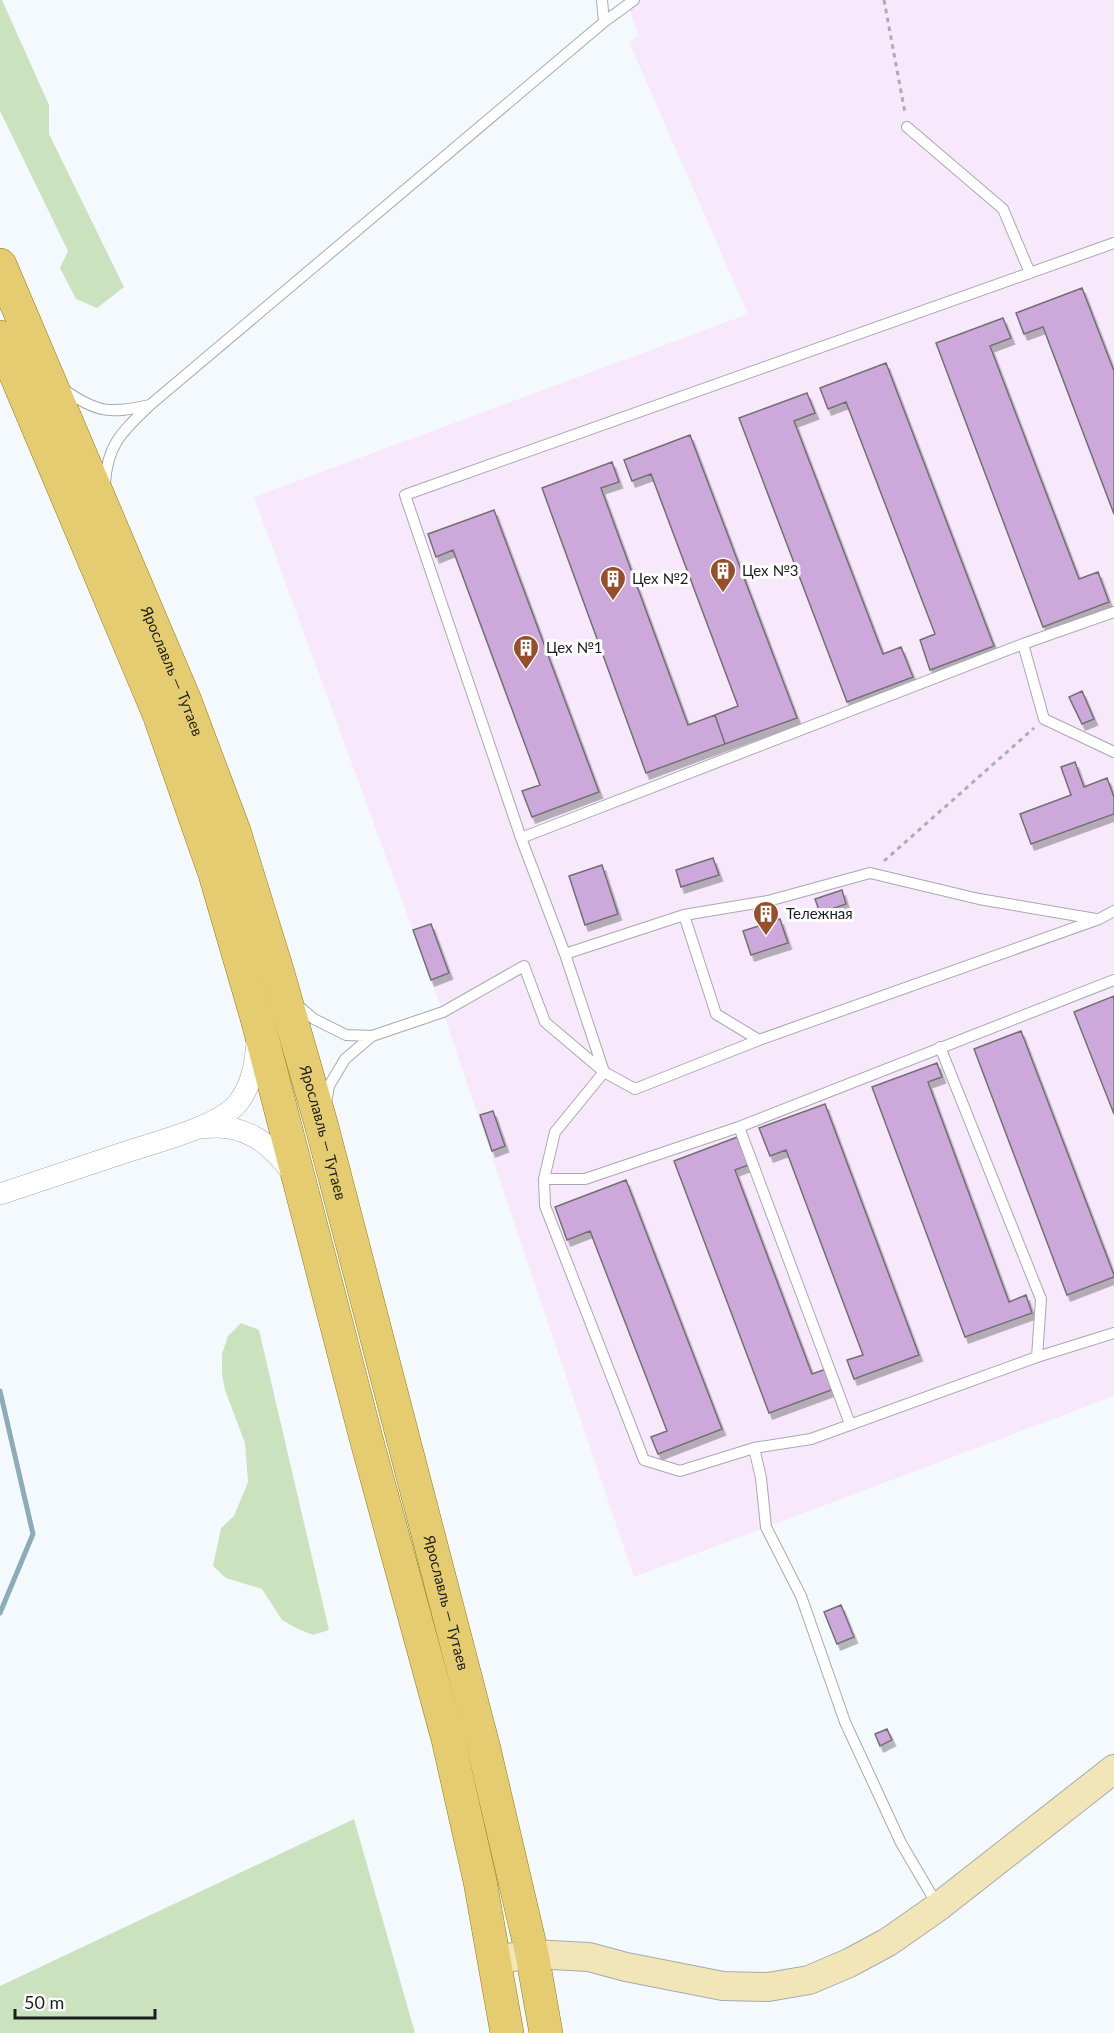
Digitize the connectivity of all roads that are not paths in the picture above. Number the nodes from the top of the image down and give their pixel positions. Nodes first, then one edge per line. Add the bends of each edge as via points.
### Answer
1 (602, 0) edge
2 (634, 0) edge
3 (604, 22) junction
4 (907, 127) road end
5 (1114, 243) edge
6 (0, 265) edge
7 (1030, 273) junction
8 (0, 337) edge
9 (43, 366) junction
10 (150, 405) junction
11 (109, 519) junction
12 (1114, 612) edge
13 (1023, 644) junction
14 (1114, 752) edge
15 (521, 838) junction
16 (1114, 911) edge
17 (684, 915) junction
18 (1099, 920) junction
19 (565, 954) junction
20 (278, 970) junction
21 (1114, 980) edge
22 (257, 1018) junction
23 (372, 1036) junction
24 (759, 1040) junction
25 (940, 1047) junction
26 (604, 1072) junction
27 (322, 1127) junction
28 (739, 1127) junction
29 (189, 1130) junction
30 (544, 1179) junction
31 (300, 1185) junction
32 (0, 1194) edge
33 (1114, 1333) edge
34 (1037, 1357) junction
35 (850, 1424) junction
36 (754, 1448) junction
37 (1107, 1778) edge
38 (938, 1907) junction
39 (532, 1953) junction
40 (495, 1960) junction
41 (507, 2033) edge
42 (546, 2033) edge

1 - 3 lane
2 - 3 lane
3 - 10 lane
4 - 7 lane via 1004,209
5 - 7 lane
6 - 9 main road, Ярославль — Тутаев
7 - 15 lane via 405,495
8 - 22 main road, Ярославль — Тутаев via 159,714 215,874
9 - 10 lane via 61,387 96,408 121,411
9 - 11 main road, Ярославль — Тутаев
10 - 11 lane via 123,431 111,450 105,494
11 - 20 main road, Ярославль — Тутаев via 234,831
12 - 13 lane
13 - 14 lane via 1044,719
13 - 15 lane
15 - 19 lane
16 - 18 lane
17 - 18 lane via 768,901 870,873 979,899
17 - 19 lane
17 - 24 lane via 716,1014
18 - 24 lane
19 - 26 lane
20 - 23 lane via 292,1000 314,1019 346,1035
20 - 27 main road, Ярославль — Тутаев
21 - 25 lane
22 - 29 street via 250,1085 237,1104 221,1117
22 - 31 main road, Ярославль — Тутаев
23 - 26 lane via 443,1012 524,966 545,1022
23 - 27 lane via 345,1059 329,1086
24 - 26 lane via 635,1089
25 - 28 lane
25 - 34 lane via 1041,1299
26 - 30 lane via 555,1132
27 - 39 main road, Ярославль — Тутаев via 484,1749
28 - 30 lane via 585,1179
28 - 35 lane
29 - 31 street via 236,1129 260,1140 278,1154
29 - 32 street
30 - 36 lane via 545,1206 644,1460 680,1471
31 - 40 main road, Ярославль — Тутаев via 448,1739
33 - 34 lane
34 - 35 lane
35 - 36 lane via 811,1439
36 - 38 lane via 766,1527 801,1596 845,1722 900,1843
37 - 38 street
38 - 39 street via 849,1964 809,1980 768,1987 723,1986 589,1957
39 - 40 street
39 - 42 main road, Ярославль — Тутаев
40 - 41 main road, Ярославль — Тутаев

